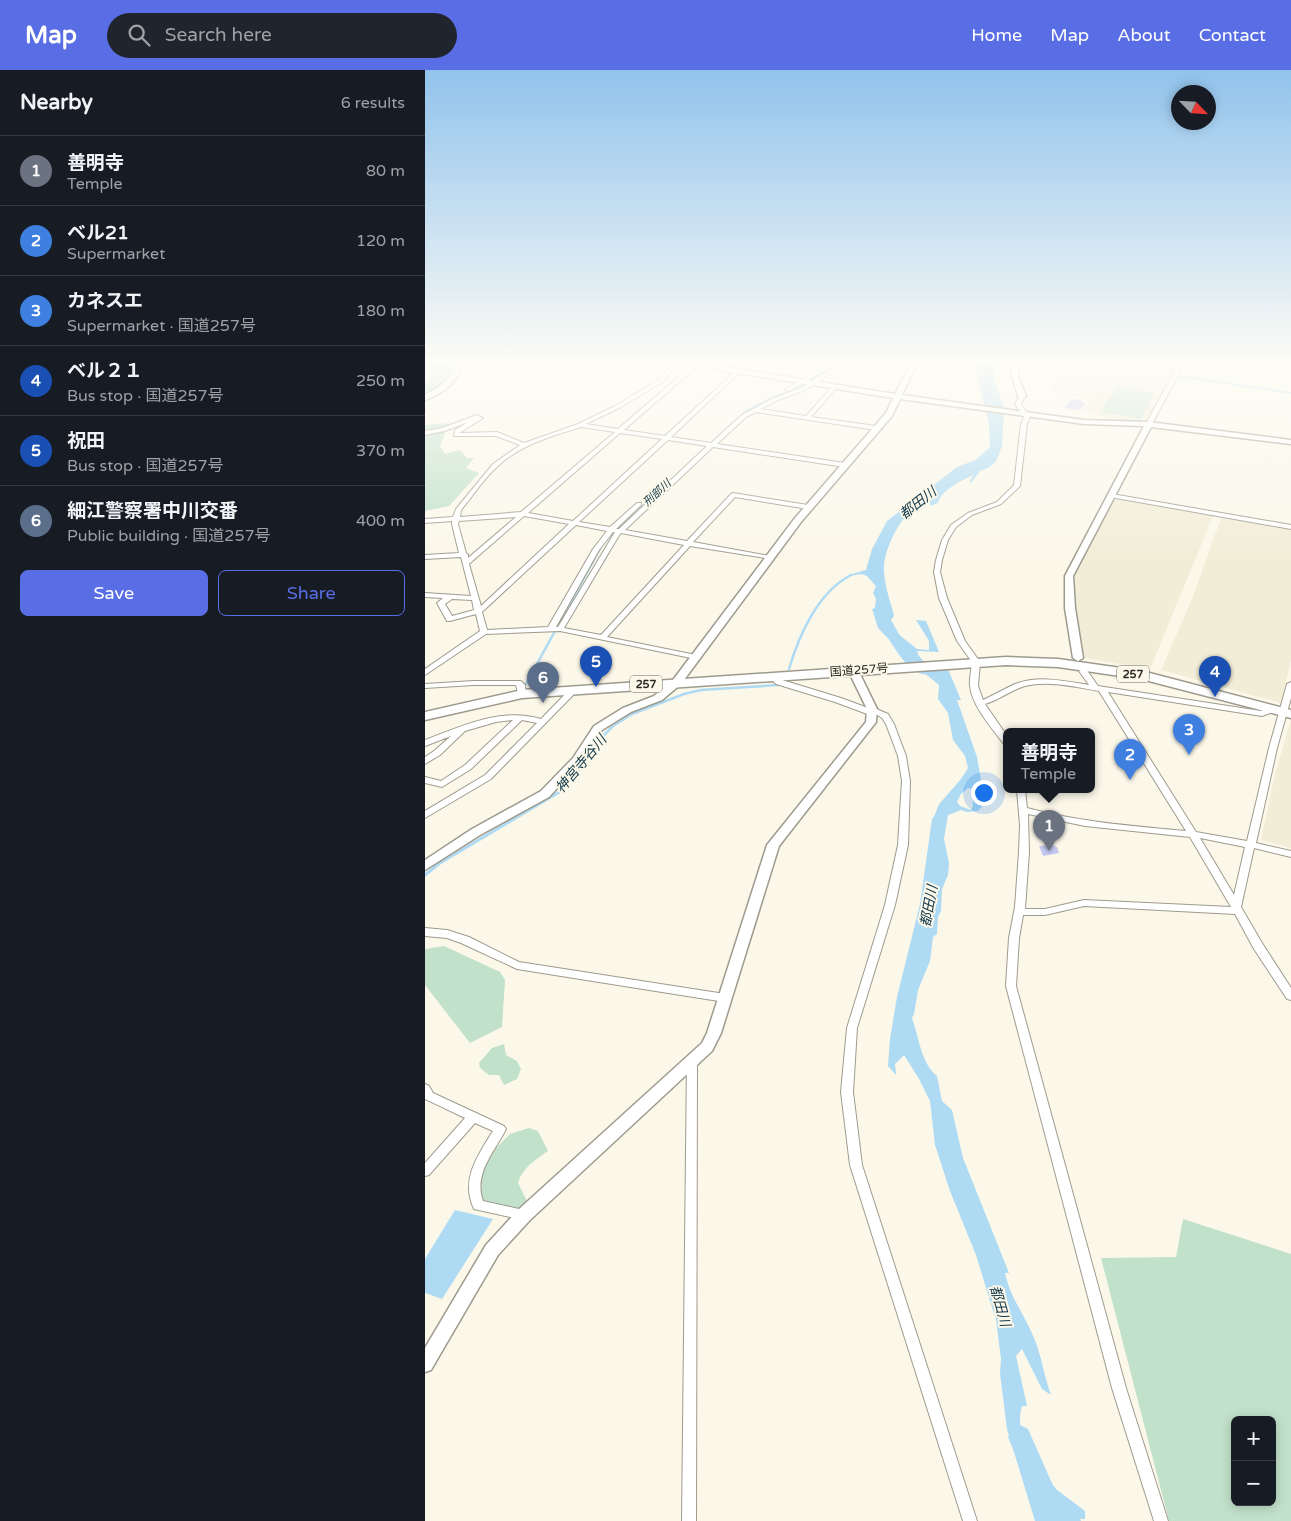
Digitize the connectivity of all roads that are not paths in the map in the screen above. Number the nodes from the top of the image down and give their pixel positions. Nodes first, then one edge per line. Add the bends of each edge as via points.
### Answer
1 (452, 427) edge
2 (465, 427) edge
3 (575, 427) edge
4 (591, 427) edge
5 (625, 427) edge
6 (678, 427) edge
7 (724, 427) edge
8 (730, 427) edge
9 (867, 427) edge
10 (1022, 427) edge
11 (1148, 427) edge
12 (1170, 427) edge
13 (876, 428) joint
14 (620, 431) junction
15 (425, 433) edge
16 (666, 438) junction
17 (1291, 442) edge
18 (709, 444) junction
19 (524, 445) junction
20 (845, 465) junction
21 (1112, 496) junction
22 (808, 507) junction
23 (524, 514) junction
24 (457, 518) junction
25 (425, 520) edge
26 (575, 523) junction
27 (1291, 527) edge
28 (617, 530) junction
29 (689, 543) junction
30 (425, 557) edge
31 (466, 558) junction
32 (770, 558) junction
33 (425, 595) edge
34 (450, 597) junction
35 (475, 598) junction
36 (479, 611) junction
37 (556, 629) junction
38 (484, 632) junction
39 (603, 637) junction
40 (696, 657) junction
41 (1078, 658) dead end
42 (974, 662) junction
43 (853, 670) junction
44 (1083, 670) dead end
45 (425, 672) edge
46 (772, 676) junction
47 (677, 682) junction
48 (1291, 684) edge
49 (425, 686) edge
50 (1099, 688) junction
51 (575, 690) junction
52 (522, 694) junction
53 (980, 702) junction
54 (872, 711) junction
55 (1282, 712) edge
56 (425, 716) edge
57 (520, 717) junction
58 (543, 722) junction
59 (463, 729) junction
60 (1003, 737) edge
61 (425, 743) edge
62 (425, 761) edge
63 (425, 780) edge
64 (1021, 793) edge
65 (1023, 810) junction
66 (427, 811) edge
67 (1192, 835) junction
68 (1251, 844) junction
69 (1291, 854) edge
70 (425, 866) edge
71 (1237, 909) junction
72 (1019, 912) junction
73 (425, 932) edge
74 (1291, 996) edge
75 (725, 998) junction
76 (692, 1060) junction
77 (427, 1096) edge
78 (473, 1117) junction
79 (425, 1171) edge
80 (524, 1215) junction
81 (425, 1364) edge
82 (689, 1521) edge
83 (970, 1521) edge
84 (1161, 1521) edge

1 - 15 street
2 - 19 street via 456,435 497,434
3 - 19 street
4 - 14 street
5 - 14 street
6 - 16 street
7 - 18 street
8 - 18 street
9 - 13 street
10 - 42 street via 1017,486 999,503 970,514 953,526 939,560 937,572 943,598 961,641
11 - 21 street
12 - 17 street
13 - 20 street
14 - 16 street
14 - 23 street
16 - 18 street
16 - 26 street
18 - 20 street
18 - 28 street
19 - 24 street via 495,465 458,510
20 - 22 street
21 - 27 street
21 - 41 street via 1069,576
22 - 29 street via 733,495
22 - 32 street
23 - 24 street
23 - 26 street
23 - 31 street
24 - 25 street
24 - 31 street via 455,524
26 - 28 street
26 - 36 street
28 - 29 street
28 - 37 street
29 - 32 street
29 - 39 street
30 - 31 street
31 - 35 street
32 - 40 street
33 - 34 street
34 - 35 street
34 - 36 street via 441,603 450,619
35 - 36 street
36 - 38 street
37 - 38 street
37 - 39 street
38 - 45 street
39 - 40 street
40 - 47 street
42 - 43 highway, 国道257号 / 257
42 - 53 street via 974,686
42 - 55 highway, 国道257号 / 257 via 1058,662 1092,666 1142,675
43 - 46 highway, 国道257号 / 257
43 - 54 street
44 - 50 street
46 - 47 highway, 国道257号 / 257
46 - 54 street via 779,682
47 - 51 highway, 国道257号 / 257
47 - 70 street via 657,698 627,710 599,728 577,760 545,794 469,836
48 - 55 street
49 - 52 street via 518,683
50 - 53 street via 1035,682
50 - 55 street via 1262,714
50 - 67 street
51 - 52 highway, 国道257号 / 257
51 - 58 street
52 - 56 highway, 国道257号 / 257
53 - 60 street
54 - 75 street via 871,722 773,844
54 - 83 street via 885,716 902,756 906,781 903,845 890,905 852,1028 847,1092 851,1128 859,1174
55 - 68 street
57 - 58 street
57 - 59 street via 503,718
57 - 63 street via 469,767 442,784
58 - 66 street via 488,778
59 - 61 street
59 - 62 street
64 - 65 street
65 - 67 street via 1085,825
65 - 72 street via 1024,852
67 - 68 street
67 - 71 street
68 - 69 street
68 - 71 street
71 - 72 street via 1084,903 1045,912
71 - 74 street
72 - 84 street via 1011,986 1119,1388
73 - 75 street via 465,940 517,965
75 - 76 street via 707,1047
76 - 80 street
76 - 82 street
77 - 78 street
78 - 79 street
78 - 80 street via 500,1129 480,1163 474,1179 474,1198 478,1205
80 - 81 street via 492,1250

